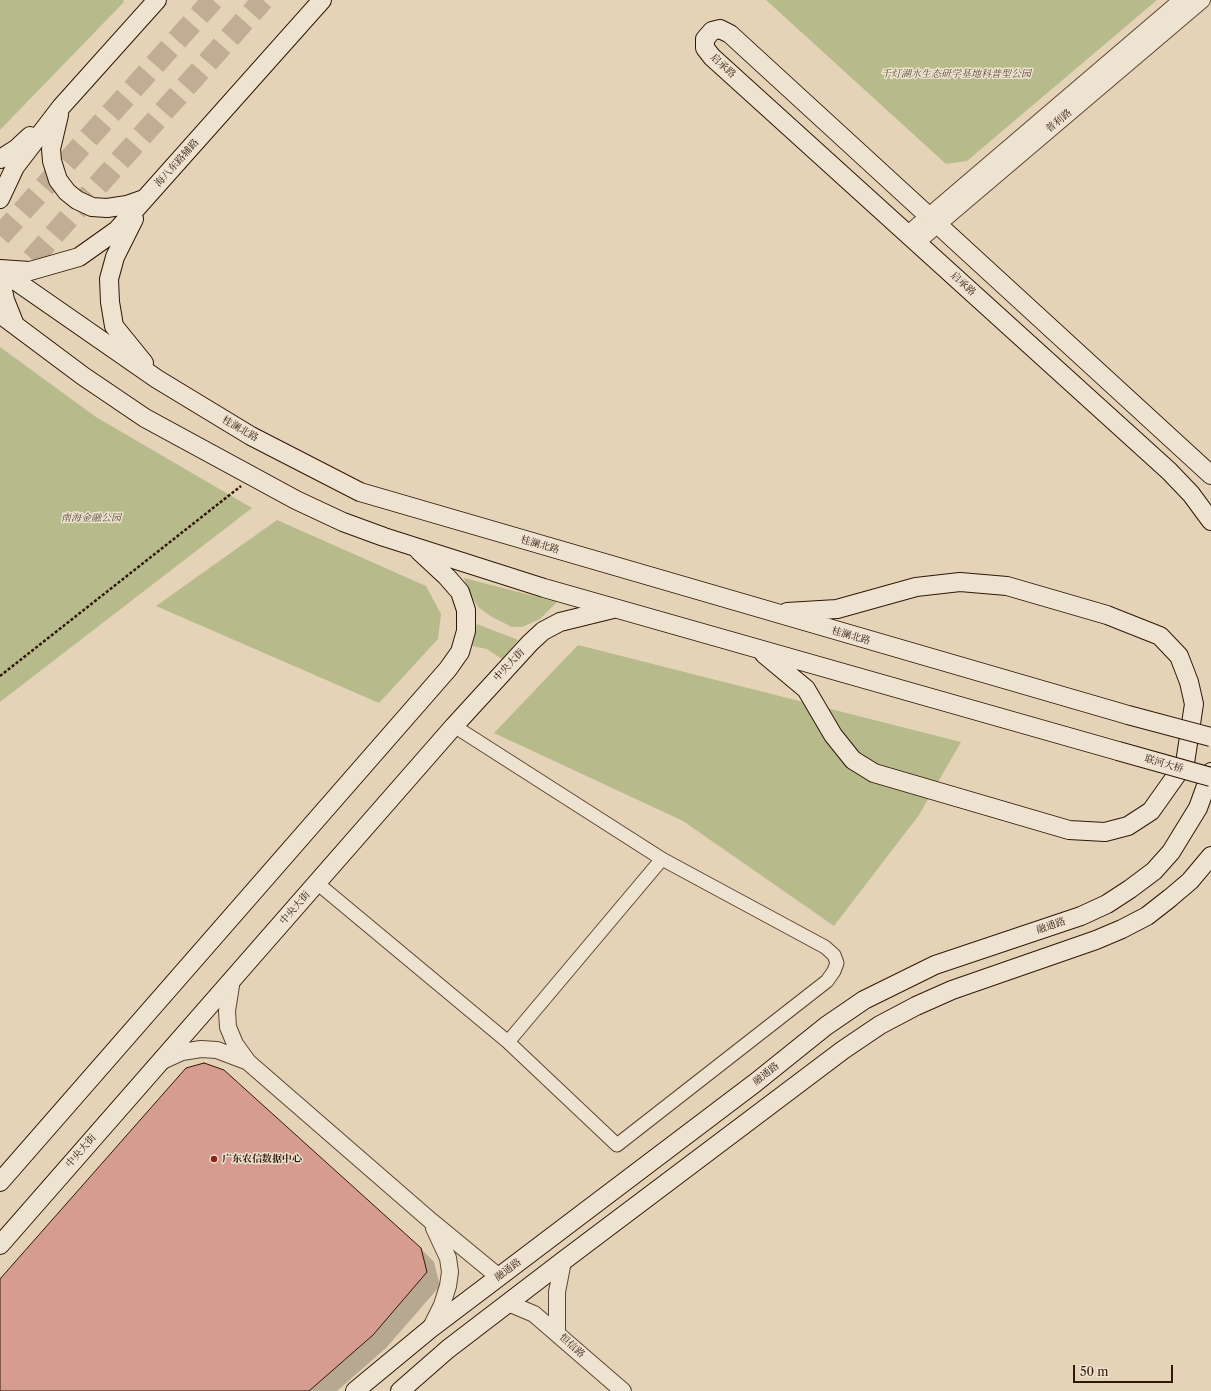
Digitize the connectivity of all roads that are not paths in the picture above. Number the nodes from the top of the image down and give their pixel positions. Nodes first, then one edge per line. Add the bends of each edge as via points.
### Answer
1 (157, 0) edge
2 (322, 0) edge
3 (1182, 0) edge
4 (1202, 0) edge
5 (61, 107) junction
6 (0, 159) edge
7 (146, 198) junction
8 (0, 199) edge
9 (934, 220) junction
10 (913, 238) junction
11 (0, 269) edge
12 (0, 276) edge
13 (0, 314) edge
14 (16, 325) junction
15 (157, 379) junction
16 (1211, 475) edge
17 (1211, 521) edge
18 (415, 547) junction
19 (615, 609) junction
20 (774, 613) junction
21 (758, 649) junction
22 (454, 726) junction
23 (1211, 737) edge
24 (1211, 772) edge
25 (1211, 777) edge
26 (1211, 856) edge
27 (662, 859) junction
28 (317, 882) junction
29 (232, 979) junction
30 (508, 1042) junction
31 (248, 1062) junction
32 (158, 1063) junction
33 (0, 1182) edge
34 (431, 1221) junction
35 (0, 1245) edge
36 (564, 1261) junction
37 (499, 1277) junction
38 (508, 1303) junction
39 (430, 1329) junction
40 (557, 1332) junction
41 (355, 1391) edge
42 (400, 1391) edge
43 (623, 1391) edge

1 - 5 main road
2 - 7 main road, 海八东路辅路
3 - 9 street, 普利路
4 - 9 street, 普利路
5 - 6 main road via 16,149
5 - 7 main road via 51,149 58,180 67,192 77,200 107,208 127,205
5 - 8 main road via 15,167
7 - 11 main road, 海八东路辅路 via 117,230 79,257 30,271
7 - 15 main road via 115,257 109,278 114,326
9 - 10 street, 普利路
9 - 10 main road, 启承路 via 730,34 720,29 712,31 705,39 705,48 712,56
9 - 16 main road, 启承路
10 - 17 main road, 启承路 via 1170,471
11 - 15 main road, 桂澜北路
12 - 14 main road via 5,300
13 - 14 main road
14 - 18 main road via 83,376 146,418 252,477 343,522
15 - 20 main road, 桂澜北路 via 251,436 360,492
18 - 19 main road
18 - 33 main road via 460,592 466,610 466,631 460,652 448,669
19 - 21 main road
19 - 22 main road, 中央大街 via 560,622 543,631
20 - 21 main road via 837,609 916,587 960,582 1007,586 1107,615 1160,636 1179,656 1194,704 1185,763 1151,811 1128,826 1105,832 1069,830 874,773 853,760 838,742 806,689
20 - 23 main road, 桂澜北路, bridge
21 - 25 main road, 联河大桥, bridge
22 - 27 street
22 - 28 main road, 中央大街
24 - 37 main road, 融通路 via 1198,808 1171,852 1154,871 1130,889 1107,904 1081,916 935,965 864,1000 826,1026
26 - 36 main road via 1190,881 1170,898 1147,916 1122,929 952,990 880,1026 837,1054
27 - 30 street
27 - 30 street via 825,947 834,955 837,963 834,971 827,981 617,1145
28 - 29 main road, 中央大街
28 - 30 street
29 - 31 street via 227,1011 228,1027 235,1044
29 - 32 main road, 中央大街
31 - 32 street via 217,1050 201,1049 182,1052
31 - 34 street
32 - 35 main road, 中央大街
34 - 37 street
34 - 39 street via 448,1258 450,1272 442,1305
36 - 38 main road
36 - 40 street, 恒信路 via 557,1292
37 - 39 main road, 融通路
38 - 40 street via 534,1314
38 - 42 main road via 448,1349
39 - 41 main road, 融通路
40 - 43 street, 恒信路

